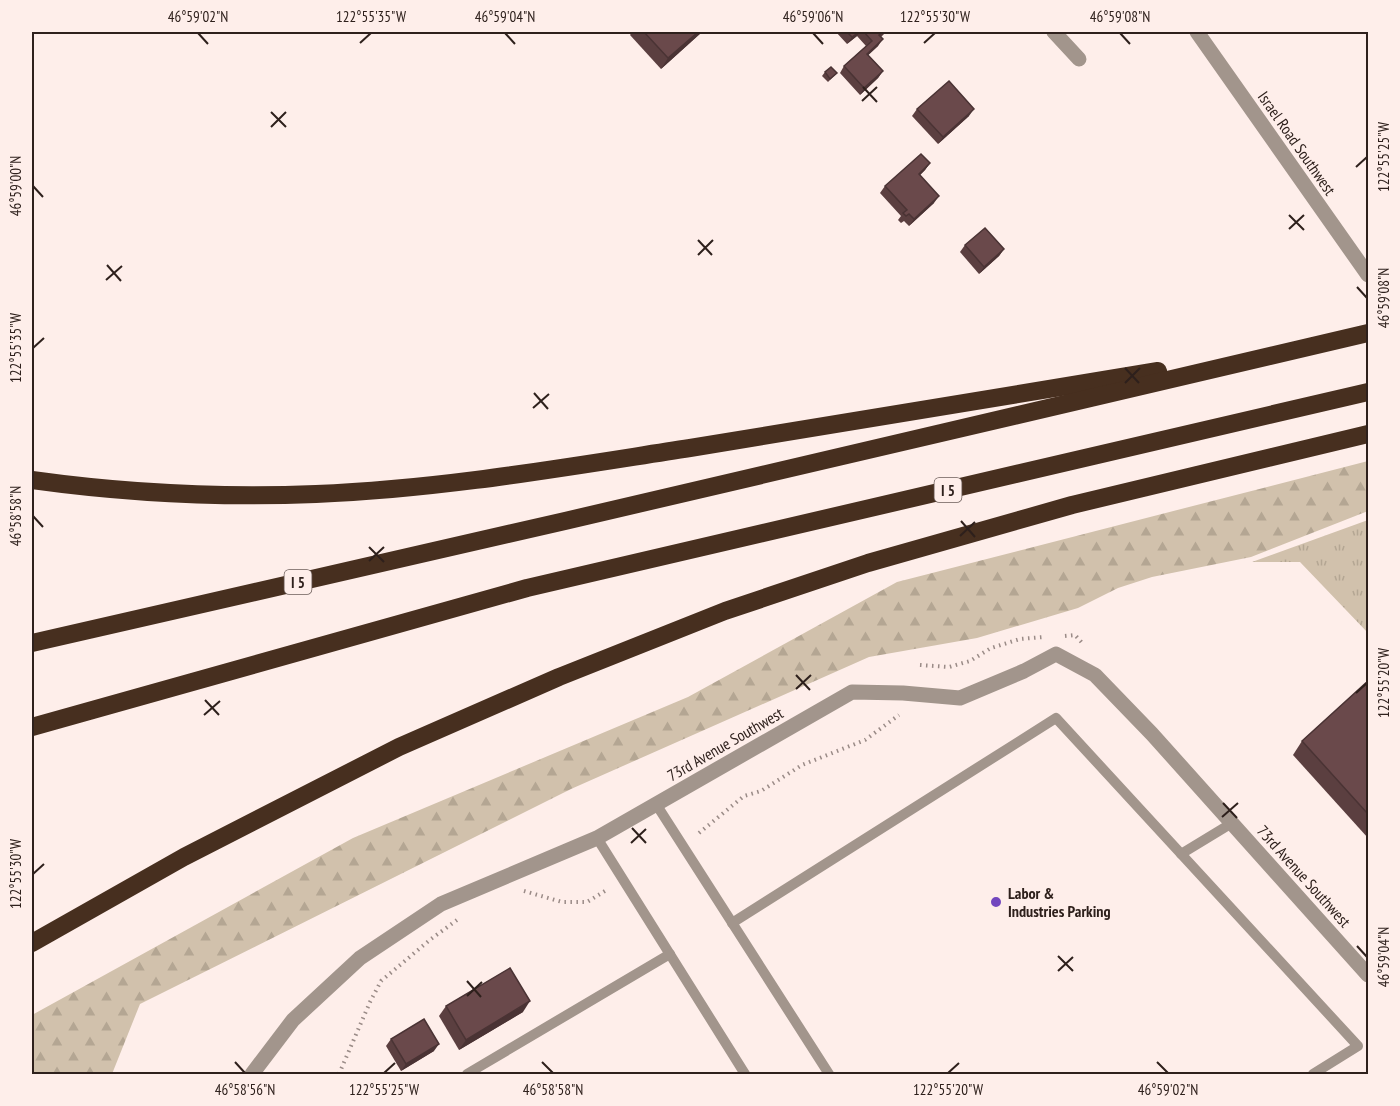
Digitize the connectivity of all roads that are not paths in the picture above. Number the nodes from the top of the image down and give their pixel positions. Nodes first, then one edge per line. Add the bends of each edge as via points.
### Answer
1 (1054, 32) edge
2 (1197, 32) edge
3 (1079, 59) dead end
4 (1368, 275) edge
5 (1368, 333) edge
6 (1317, 345) junction
7 (1368, 392) edge
8 (1368, 434) edge
9 (32, 480) edge
10 (32, 643) edge
11 (32, 727) edge
12 (656, 804) junction
13 (1232, 823) junction
14 (597, 838) junction
15 (1181, 854) junction
16 (732, 923) junction
17 (32, 943) edge
18 (670, 954) junction
19 (1368, 975) edge
20 (252, 1074) edge
21 (467, 1074) edge
22 (745, 1074) edge
23 (829, 1074) edge
24 (1313, 1074) edge

1 - 3 street
2 - 4 street, Israel Road Southwest
5 - 6 highway, I 5
6 - 9 highway via 580,465 396,489 241,496 94,488
6 - 10 highway, I 5
7 - 11 highway, I 5 via 527,588
8 - 17 highway via 1072,505 868,563 725,610 399,747 184,857
12 - 13 street, 73rd Avenue Southwest via 852,692 960,698 1056,654 1095,675
12 - 14 street, 73rd Avenue Southwest
12 - 16 lane
13 - 15 lane
13 - 19 street, 73rd Avenue Southwest
14 - 18 lane
14 - 20 street, 73rd Avenue Southwest via 441,904 360,958 293,1020
15 - 16 lane via 1056,718
15 - 24 lane via 1358,1046
16 - 23 lane
18 - 21 lane
18 - 22 lane

